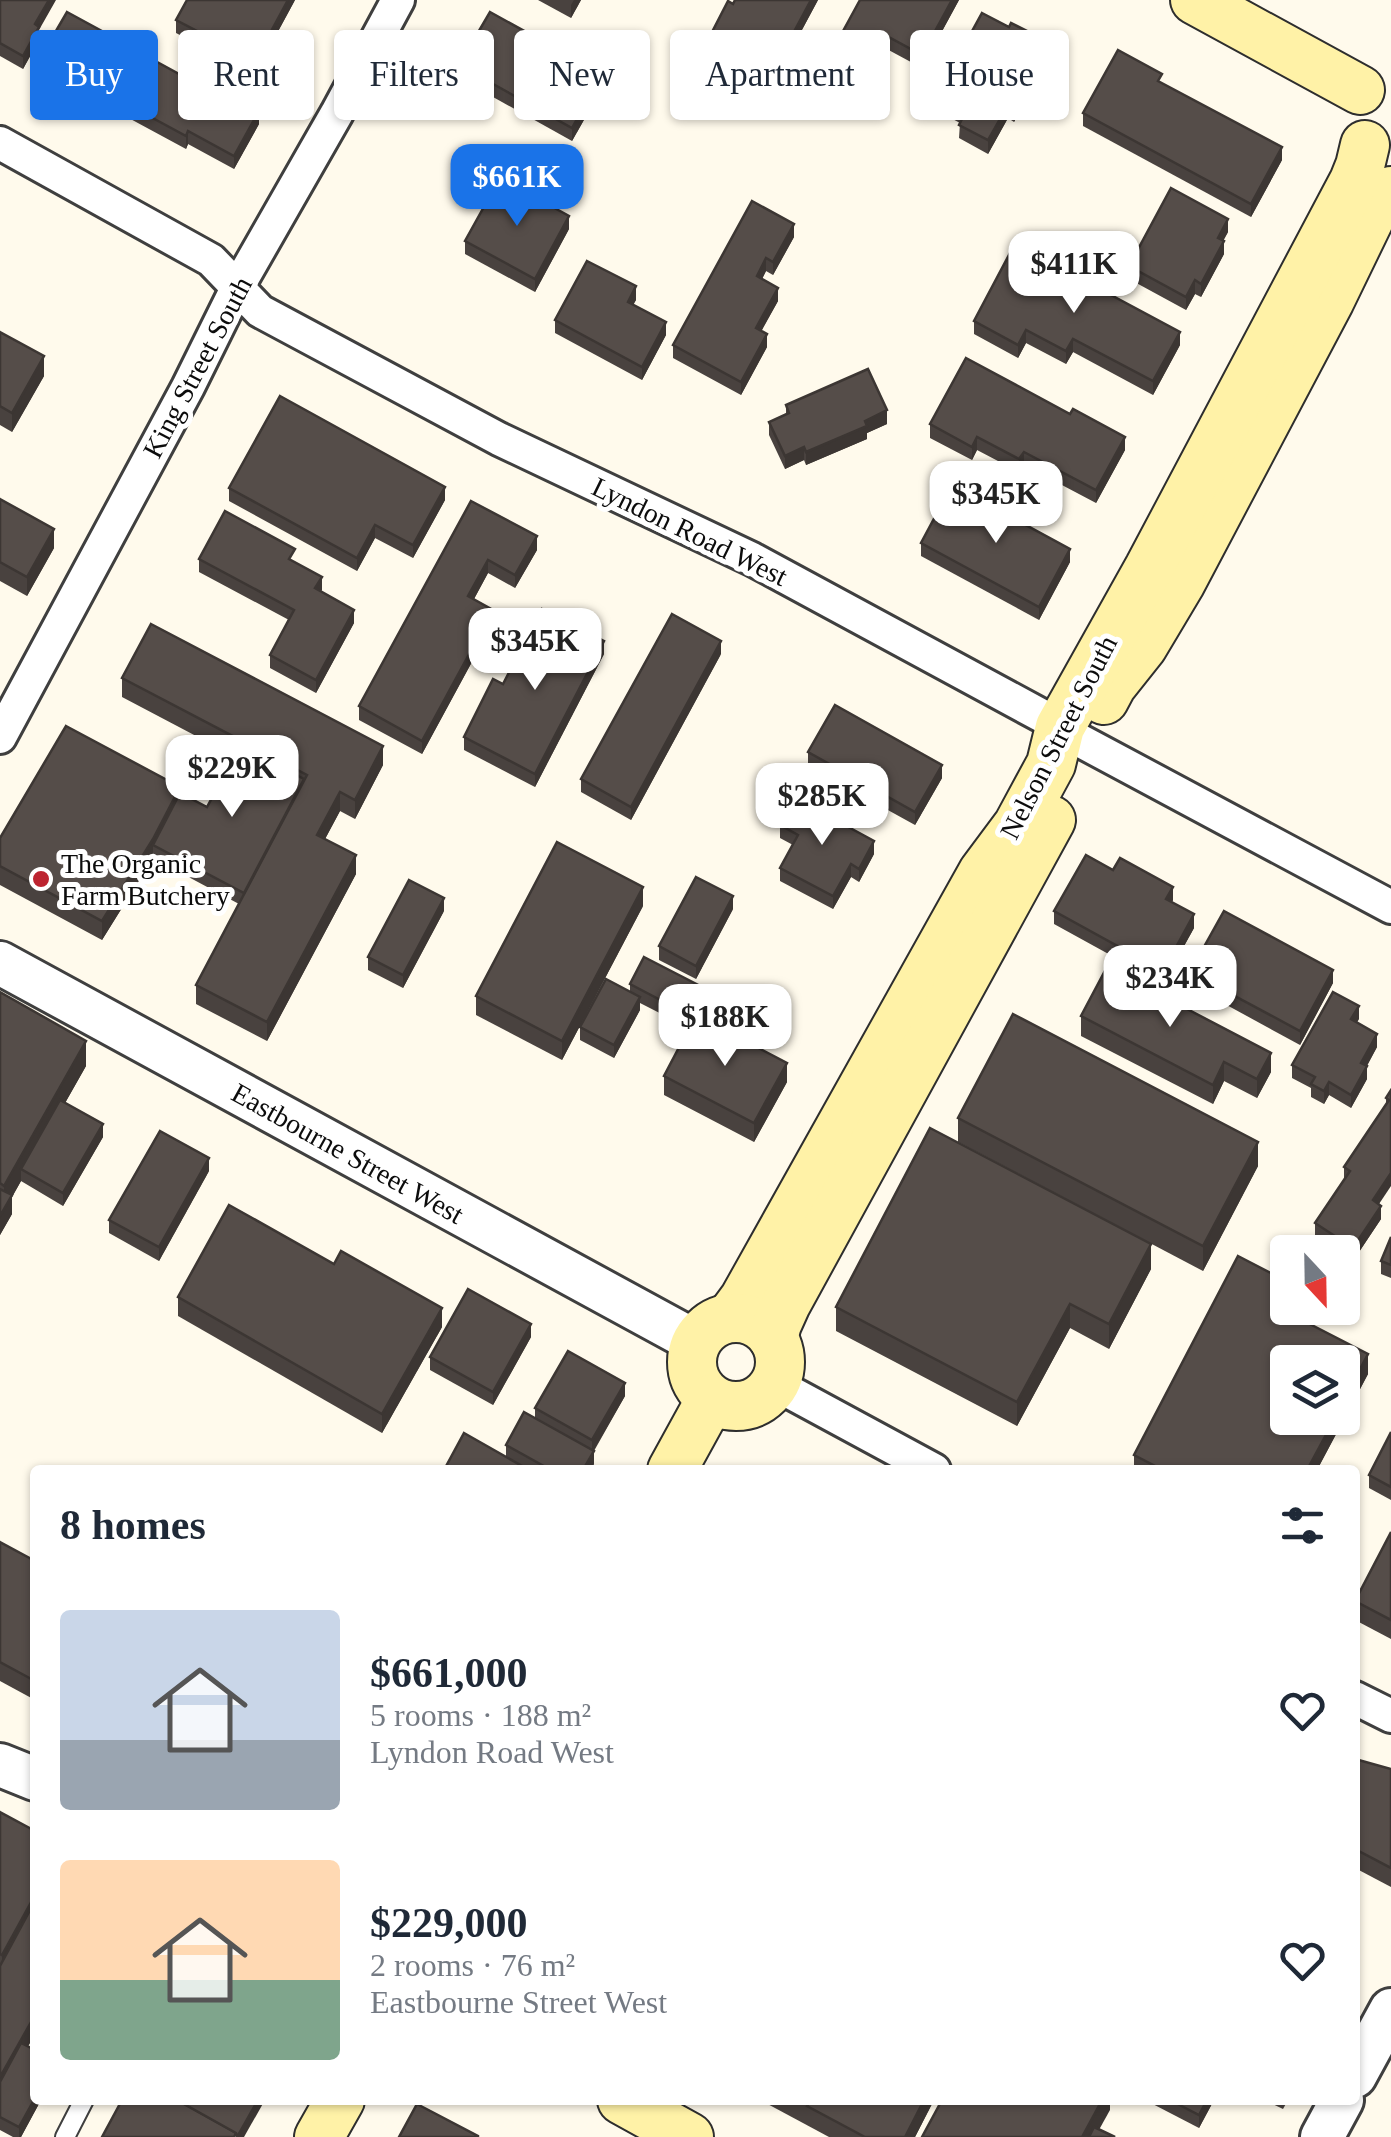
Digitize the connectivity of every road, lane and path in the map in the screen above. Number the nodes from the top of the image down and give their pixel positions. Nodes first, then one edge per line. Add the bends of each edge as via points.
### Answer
1 (398, 0) edge
2 (1195, 0) edge
3 (1376, 78) edge
4 (0, 144) edge
5 (1378, 156) edge
6 (1391, 190) edge
7 (237, 288) junction
8 (1071, 734) junction
9 (0, 737) edge
10 (1391, 907) edge
11 (0, 962) edge
12 (713, 1330) junction
13 (774, 1361) junction
14 (712, 1398) junction
15 (675, 1465) edge
16 (927, 1465) edge
17 (1360, 1700) edge
18 (1391, 1716) edge
19 (0, 1765) edge
20 (30, 1778) edge
21 (1391, 2010) edge
22 (1360, 2067) edge
23 (81, 2105) edge
24 (337, 2105) edge
25 (631, 2105) edge
26 (1339, 2105) edge
27 (64, 2137) edge
28 (319, 2137) edge
29 (689, 2137) edge
30 (1322, 2137) edge

1 - 7 street, King Street South
2 - 3 main road
3 - 5 main road via 1355,104 1356,123
4 - 7 street, Lyndon Road West via 211,260
5 - 8 main road, Nelson Street South via 1360,166 1148,568
6 - 8 main road, Nelson Street South via 1378,203 1180,584 1143,646
7 - 8 street, Lyndon Road West via 260,311 498,439 752,559
7 - 9 street, King Street South
8 - 10 street, Lyndon Road West
8 - 12 main road, Nelson Street South via 982,872 752,1286
8 - 13 main road, Nelson Street South via 1073,777 786,1304 776,1324
11 - 12 street, Eastbourne Street West
12 - 13 main road via 744,1318 758,1323 769,1331
12 - 14 main road via 692,1354 696,1379
13 - 14 main road via 766,1395 739,1406
13 - 16 street
14 - 15 main road
17 - 18 street
19 - 20 street
21 - 22 street
23 - 27 lane
24 - 28 main road
25 - 29 main road
26 - 30 street

